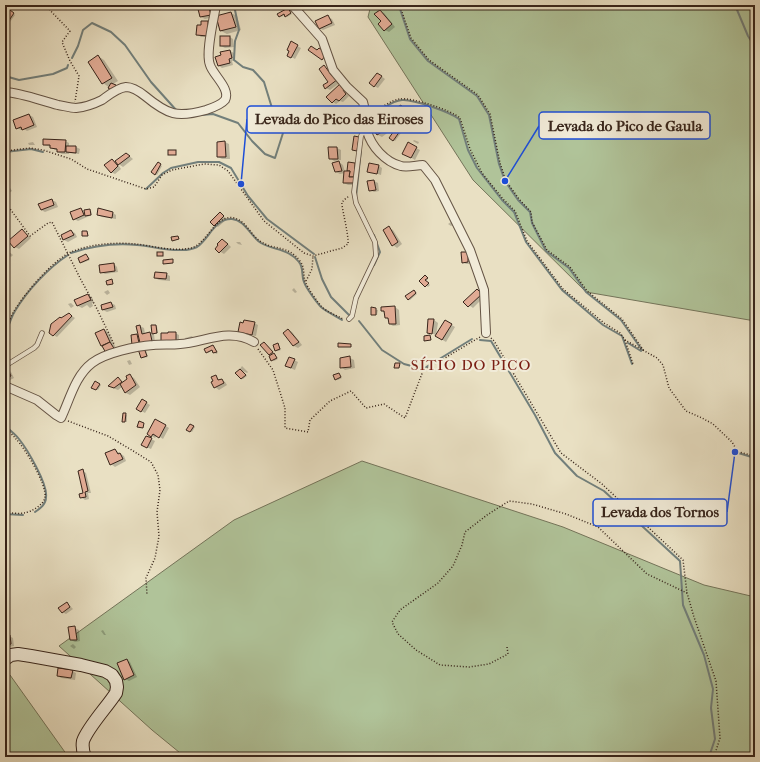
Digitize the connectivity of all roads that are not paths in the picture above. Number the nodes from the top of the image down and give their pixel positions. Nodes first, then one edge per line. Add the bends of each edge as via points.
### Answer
1 (216, 5) edge
2 (292, 5) edge
3 (5, 92) edge
4 (366, 127) junction
5 (349, 320) road end
6 (42, 333) dead end
7 (486, 333) road end
8 (254, 342) road end
9 (5, 366) edge
10 (5, 386) edge
11 (5, 658) edge
12 (85, 757) edge

1 - 3 street via 208,55 213,73 227,93 221,103 195,113 182,114 168,113 139,91 128,87 121,88 88,106 74,108
2 - 4 street via 322,39 333,70 363,102
4 - 5 lane via 361,136 354,192 356,203 375,242 376,256 356,298
4 - 7 street via 380,154 403,166 423,165 435,180 467,242 481,280 484,290
6 - 9 lane via 34,348
8 - 10 street via 245,337 232,335 180,344 151,345 100,358 83,371 76,381 61,418 37,400
11 - 12 main road via 18,654 31,656 87,666 112,675 117,687 116,693 83,741

